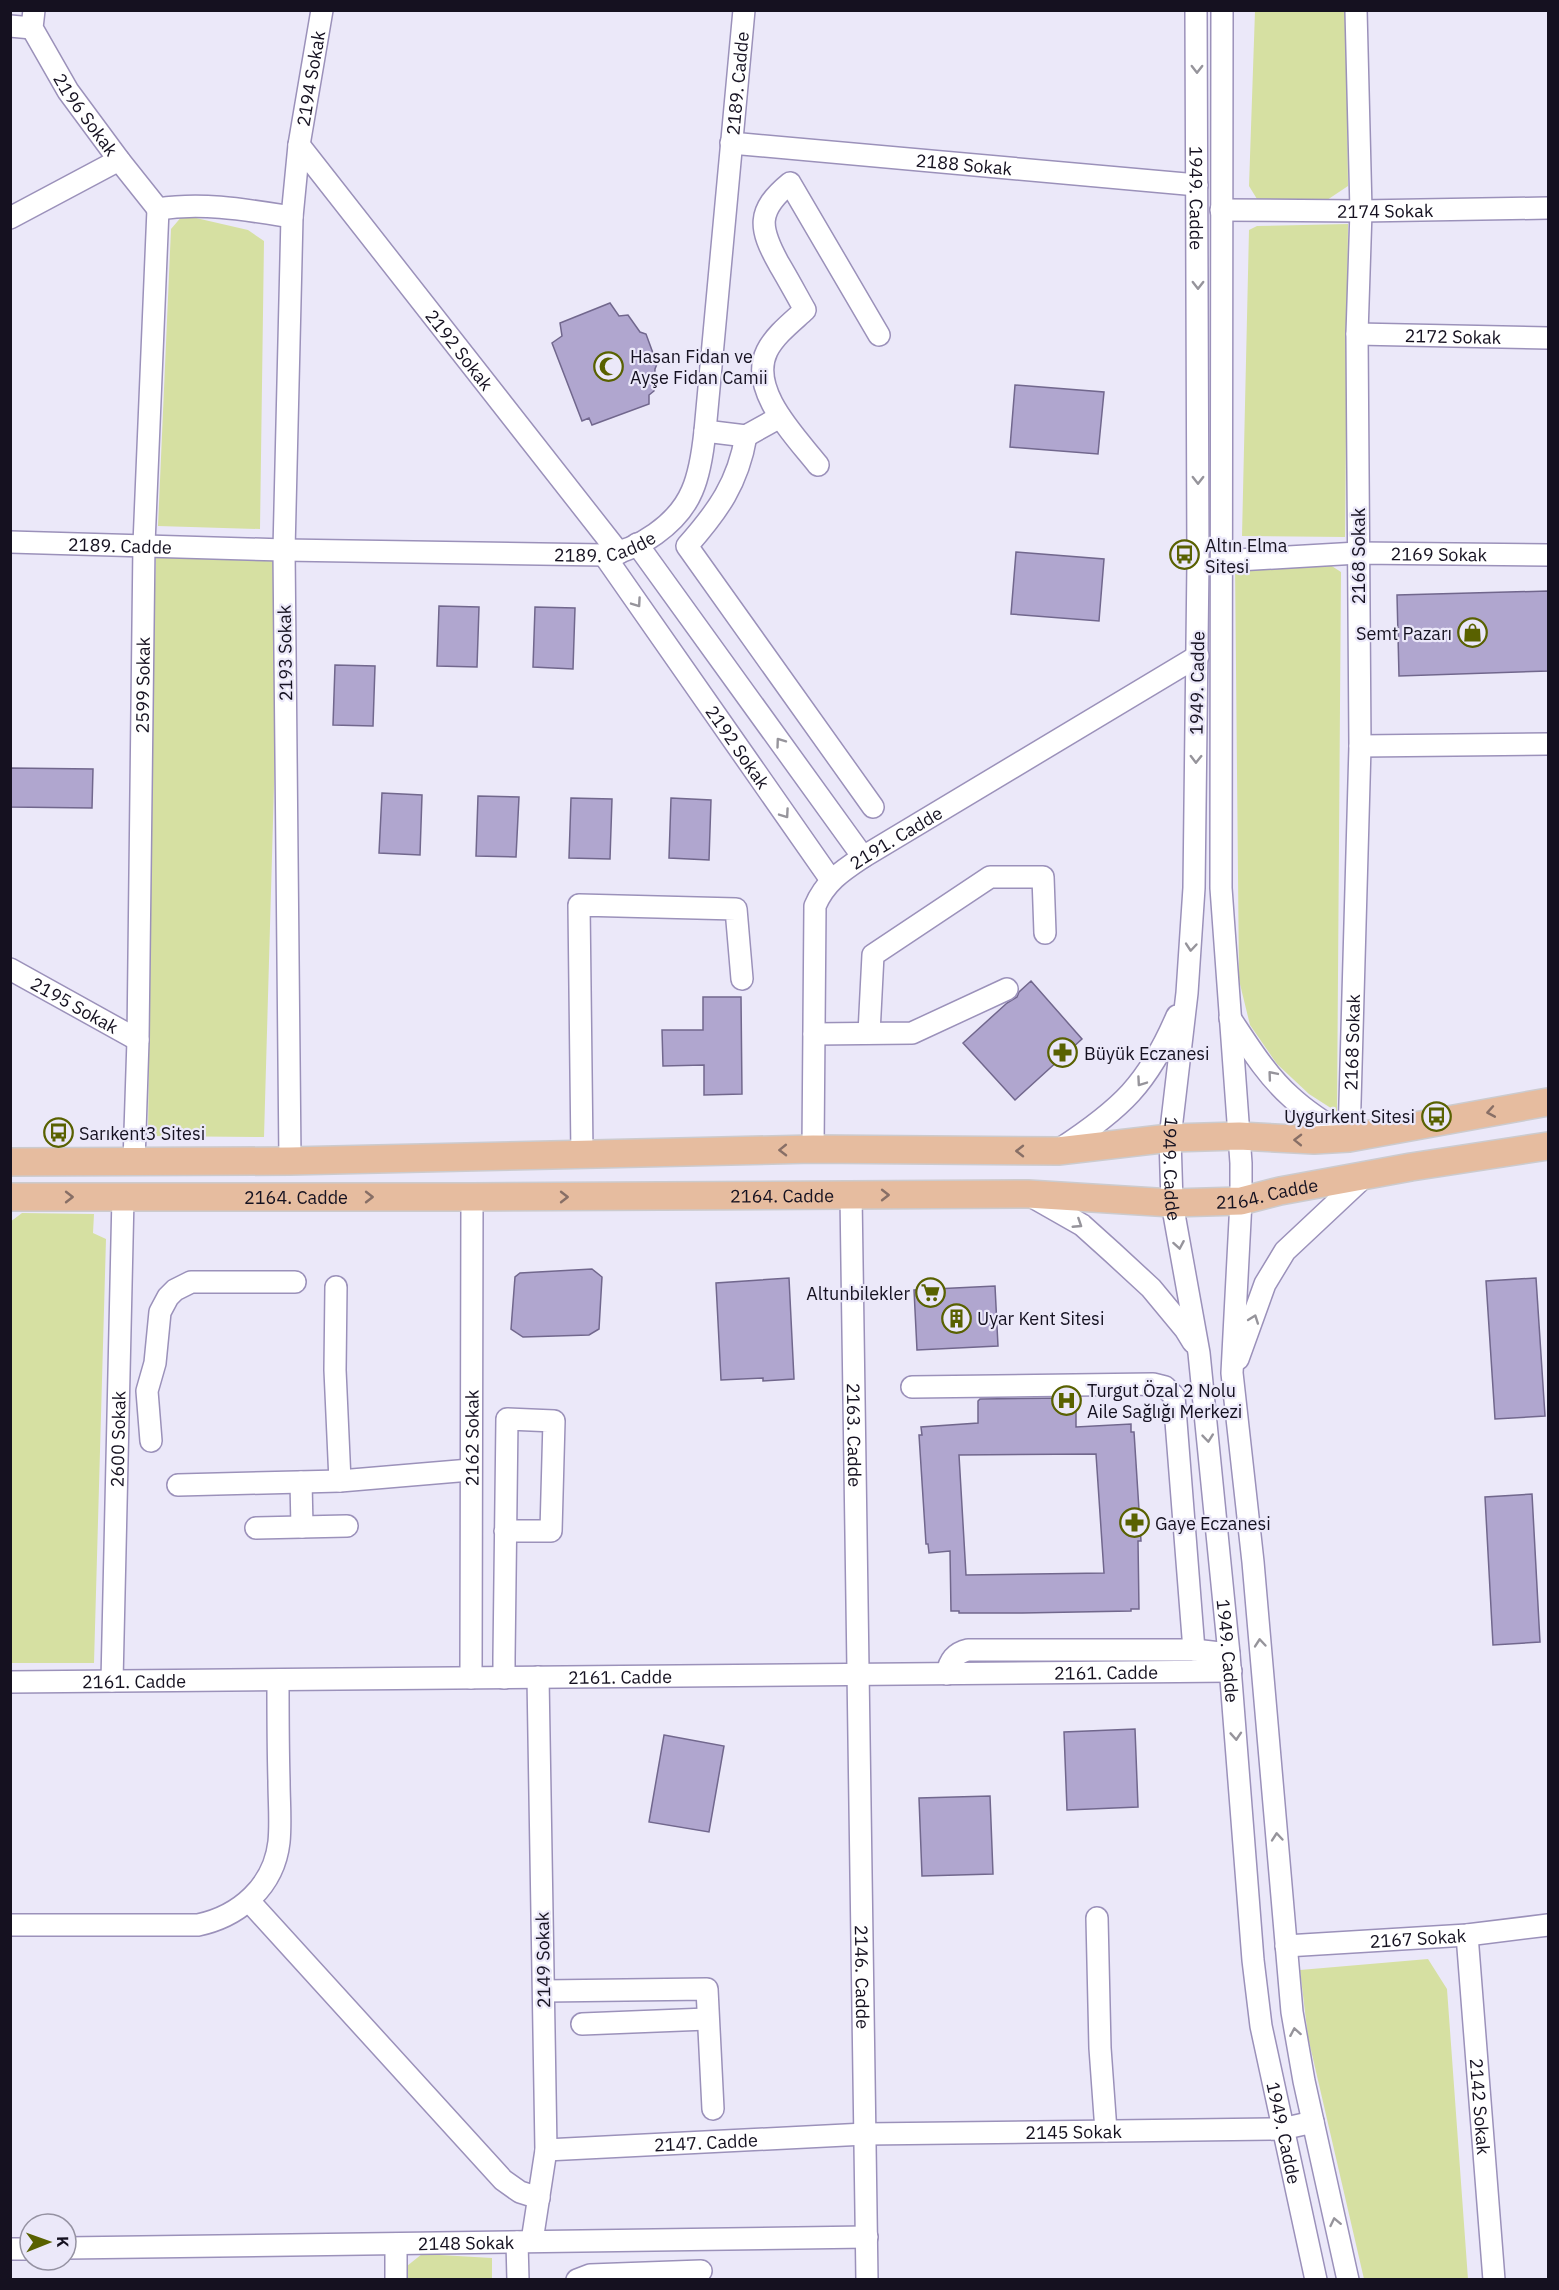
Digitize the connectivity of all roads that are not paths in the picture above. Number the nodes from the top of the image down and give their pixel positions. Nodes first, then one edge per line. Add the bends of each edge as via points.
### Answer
1 (322, 10) edge
2 (744, 10) edge
3 (1196, 10) edge
4 (1222, 10) edge
5 (1356, 10) edge
6 (33, 19) edge
7 (10, 26) edge
8 (732, 143) junction
9 (299, 145) junction
10 (119, 160) junction
11 (1197, 185) junction
12 (1548, 208) edge
13 (158, 209) junction
14 (1221, 210) junction
15 (1361, 211) junction
16 (292, 217) junction
17 (10, 218) edge
18 (1357, 334) junction
19 (879, 335) dead end
20 (1548, 338) edge
21 (780, 417) junction
22 (705, 431) junction
23 (746, 436) junction
24 (818, 465) dead end
25 (10, 542) edge
26 (144, 544) junction
27 (284, 550) junction
28 (620, 551) junction
29 (1358, 554) junction
30 (1548, 555) edge
31 (1221, 561) junction
32 (1198, 656) junction
33 (1548, 744) edge
34 (1360, 746) junction
35 (873, 807) dead end
36 (863, 857) junction
37 (831, 880) junction
38 (1045, 933) dead end
39 (10, 969) edge
40 (742, 979) dead end
41 (1007, 989) dead end
42 (1187, 993) junction
43 (1229, 1017) junction
44 (869, 1033) junction
45 (814, 1034) junction
46 (138, 1040) junction
47 (1548, 1102) edge
48 (1239, 1136) junction
49 (1170, 1138) junction
50 (1349, 1138) junction
51 (1548, 1146) edge
52 (813, 1149) junction
53 (1058, 1151) junction
54 (582, 1154) junction
55 (290, 1161) junction
56 (10, 1162) edge
57 (134, 1162) junction
58 (1365, 1176) junction
59 (1028, 1194) junction
60 (851, 1195) junction
61 (10, 1197) edge
62 (123, 1197) junction
63 (471, 1197) junction
64 (1241, 1201) junction
65 (1172, 1203) junction
66 (295, 1282) dead end
67 (336, 1287) dead end
68 (1199, 1353) junction
69 (1232, 1373) junction
70 (912, 1388) dead end
71 (119, 1391) junction
72 (147, 1391) junction
73 (1203, 1393) junction
74 (1174, 1396) junction
75 (151, 1441) dead end
76 (470, 1470) junction
77 (340, 1481) junction
78 (301, 1482) junction
79 (178, 1485) dead end
80 (347, 1526) dead end
81 (302, 1527) junction
82 (256, 1528) dead end
83 (506, 1531) junction
84 (1194, 1650) junction
85 (1230, 1662) junction
86 (859, 1674) junction
87 (947, 1674) junction
88 (538, 1677) junction
89 (471, 1678) junction
90 (504, 1678) junction
91 (278, 1680) junction
92 (112, 1681) junction
93 (10, 1682) edge
94 (249, 1901) junction
95 (1097, 1918) dead end
96 (10, 1925) edge
97 (1548, 1925) edge
98 (1467, 1935) junction
99 (1286, 1946) junction
100 (544, 1991) junction
101 (707, 2019) junction
102 (582, 2024) dead end
103 (713, 2109) dead end
104 (1313, 2122) junction
105 (1282, 2129) junction
106 (1106, 2131) junction
107 (865, 2134) junction
108 (546, 2150) junction
109 (539, 2198) junction
110 (867, 2236) junction
111 (525, 2242) junction
112 (396, 2244) junction
113 (78, 2248) edge
114 (701, 2271) dead end
115 (396, 2280) edge
116 (518, 2280) edge
117 (577, 2280) edge
118 (867, 2280) edge
119 (1316, 2280) edge
120 (1348, 2280) edge
121 (1494, 2280) edge

1 - 9 street, 2194 Sokak
2 - 8 street, 2189. Cadde
3 -> 11 street, 1949. Cadde
4 - 14 street, 1949. Cadde
5 - 15 street, 2168 Sokak
6 - 7 street
6 - 10 street, 2196 Sokak via 68,91
8 - 11 street, 2188 Sokak
8 - 22 street, 2189. Cadde
9 - 16 street, 2193 Sokak
9 - 28 street, 2192 Sokak
10 - 13 street, 2196 Sokak
10 - 17 street
11 -> 32 street, 1949. Cadde
12 - 15 street, 2174 Sokak
13 - 16 street via 212,206
13 - 26 street, 2599 Sokak
14 - 15 street, 2174 Sokak
14 - 31 street, 1949. Cadde
15 - 18 street, 2168 Sokak
16 - 27 street, 2193 Sokak
18 - 20 street, 2172 Sokak
18 - 29 street, 2168 Sokak
19 - 21 street via 790,183 772,199 763,226 768,244 805,310 772,343 763,363 763,385
21 - 23 street
21 - 24 street
22 - 23 street
22 - 28 street, 2189. Cadde via 692,491 673,520
23 - 35 street via 733,484 716,512 687,546
25 - 26 street, 2189. Cadde
26 - 27 street, 2189. Cadde
26 - 46 street, 2599 Sokak
27 - 28 street, 2189. Cadde
27 - 55 street, 2193 Sokak
36 -> 28 street, 2192 Sokak
28 -> 37 street, 2192 Sokak
29 - 30 street, 2169 Sokak
29 - 31 street, 2169 Sokak
29 - 34 street, 2168 Sokak
31 - 43 street, 1949. Cadde via 1221,888
32 - 36 street, 2191. Cadde
32 -> 42 street, 1949. Cadde via 1194,888
33 - 34 street
34 - 50 street, 2168 Sokak
36 - 37 street, 2191. Cadde
37 - 45 street, 2191. Cadde via 815,906
38 - 44 street via 1043,878 990,877 873,955
39 - 46 street, 2195 Sokak
40 - 54 street via 736,909 579,905
41 - 44 street via 912,1033
42 - 49 street, 1949. Cadde
42 -> 53 street via 1167,1041 1135,1090 1092,1128
43 - 48 street, 1949. Cadde
50 -> 43 street via 1290,1096
44 - 45 street
45 - 52 street, 2191. Cadde
46 - 57 street, 2599 Sokak
47 -> 50 main road, 2164. Cadde
48 - 49 main road, 2164. Cadde
50 -> 48 main road, 2164. Cadde via 1286,1140
48 - 64 street, 1949. Cadde
49 - 53 main road, 2164. Cadde
49 - 65 street, 1949. Cadde
51 - 58 main road, 2164. Cadde
53 -> 52 main road, 2164. Cadde
52 -> 54 main road, 2164. Cadde
54 - 55 main road, 2164. Cadde
55 - 57 main road, 2164. Cadde
56 - 57 main road, 2164. Cadde
58 - 64 main road, 2164. Cadde
69 -> 58 street via 1265,1284 1285,1251
60 -> 59 main road, 2164. Cadde
59 - 65 main road, 2164. Cadde
59 -> 68 street via 1082,1225 1151,1288
63 -> 60 main road, 2164. Cadde
60 - 86 street, 2163. Cadde
61 -> 62 main road, 2164. Cadde
62 -> 63 main road, 2164. Cadde
62 - 71 street, 2600 Sokak
63 - 76 street, 2162 Sokak
64 - 65 main road, 2164. Cadde
64 - 69 street, 1949. Cadde
65 -> 68 street, 1949. Cadde
66 - 72 street via 191,1282 175,1290 160,1312 155,1363
67 - 77 street
68 - 73 street, 1949. Cadde
99 -> 69 street, 1949. Cadde via 1253,1562
70 - 74 street via 1153,1384 1165,1387
71 - 72 street
71 - 92 street, 2600 Sokak
72 - 75 street
73 - 74 street
73 -> 85 street, 1949. Cadde
74 - 84 street
76 - 77 street
76 - 89 street, 2162 Sokak
77 - 78 street
78 - 79 street
78 - 81 street
80 - 81 street
81 - 82 street
83 - 83 street via 507,1419 554,1421 551,1531
83 - 90 street
84 - 85 street
84 - 87 street via 968,1650 951,1660
85 - 87 street, 2161. Cadde
85 -> 105 street, 1949. Cadde via 1253,1960 1261,2026
86 - 87 street, 2161. Cadde
86 - 88 street, 2161. Cadde
86 - 107 street, 2146. Cadde
88 - 90 street, 2161. Cadde
88 - 100 street, 2149 Sokak
89 - 90 street, 2161. Cadde
89 - 91 street, 2161. Cadde
91 - 92 street, 2161. Cadde
91 - 94 street via 279,1841 269,1874
92 - 93 street, 2161. Cadde
94 - 96 street via 225,1917 198,1925
94 - 109 street via 503,2180 520,2192
95 - 106 street
97 - 98 street, 2167 Sokak
98 - 99 street, 2167 Sokak
98 - 121 street, 2142 Sokak
104 -> 99 street, 1949. Cadde via 1292,2012
100 - 101 street via 707,1989
100 - 108 street, 2149 Sokak
101 - 102 street
101 - 103 street
104 - 105 street, 2145 Sokak
120 -> 104 street, 1949. Cadde
105 - 106 street, 2145 Sokak
105 - 119 street, 1949. Cadde
106 - 107 street, 2145 Sokak
107 - 108 street, 2147. Cadde
107 - 110 street, 2146. Cadde
108 - 109 street, 2149 Sokak
109 - 111 street, 2149 Sokak
110 - 111 street, 2148 Sokak
110 - 118 street, 2146. Cadde
111 - 112 street, 2148 Sokak
111 - 116 street, 2149 Sokak
112 - 113 street, 2148 Sokak
112 - 115 street
114 - 117 street via 590,2276

